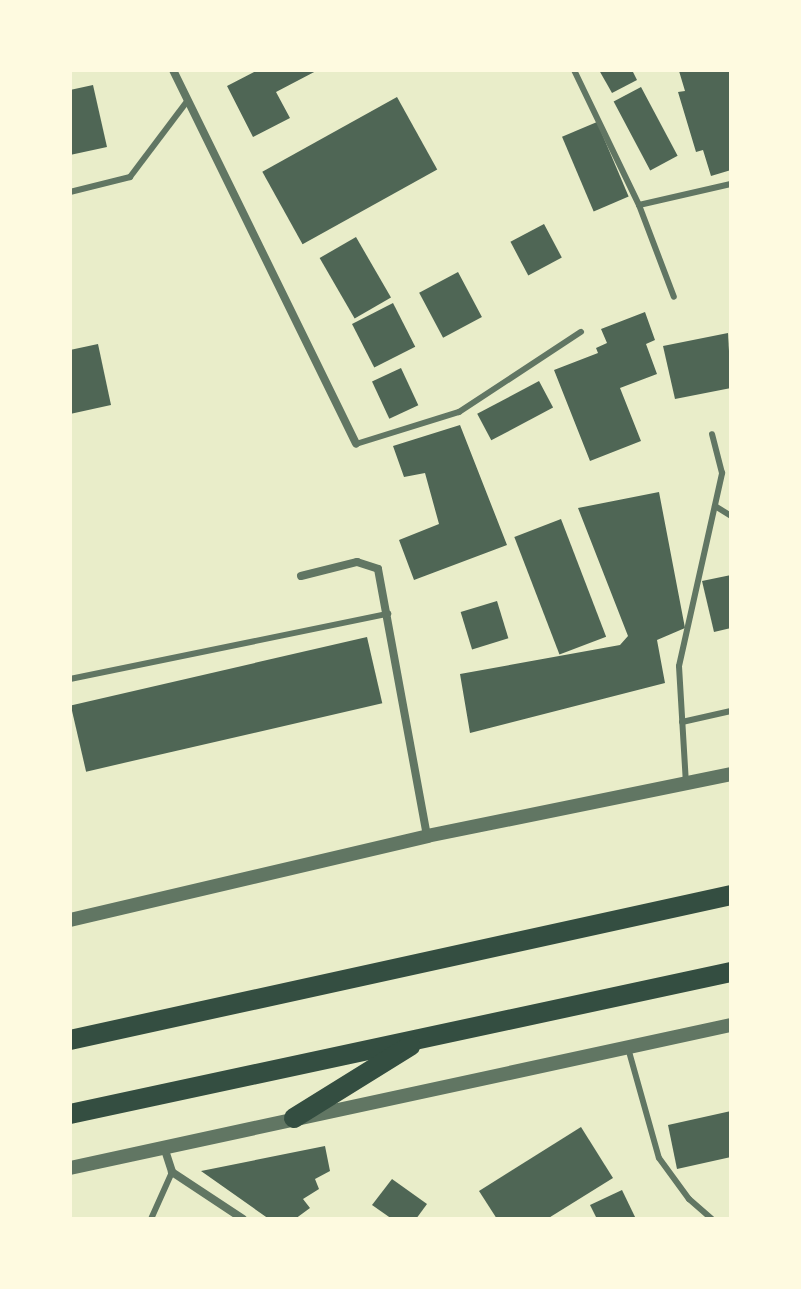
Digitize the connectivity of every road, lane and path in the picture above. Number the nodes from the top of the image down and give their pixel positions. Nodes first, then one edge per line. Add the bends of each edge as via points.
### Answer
1 (173, 70) edge
2 (574, 70) edge
3 (188, 100) junction
4 (731, 184) edge
5 (70, 192) edge
6 (639, 205) junction
7 (674, 297) dead end
8 (581, 332) dead end
9 (712, 434) dead end
10 (356, 444) joint
11 (731, 470) edge
12 (722, 473) junction
13 (715, 506) junction
14 (731, 516) edge
15 (301, 576) dead end
16 (388, 614) junction
17 (70, 679) edge
18 (731, 711) edge
19 (682, 722) junction
20 (731, 774) edge
21 (686, 784) junction
22 (427, 836) junction
23 (731, 895) edge
24 (70, 920) edge
25 (731, 972) edge
26 (731, 1025) edge
27 (423, 1038) junction
28 (70, 1040) edge
29 (628, 1048) junction
30 (70, 1114) edge
31 (294, 1118) junction
32 (164, 1147) junction
33 (70, 1168) edge
34 (172, 1172) junction
35 (151, 1219) edge
36 (243, 1219) edge
37 (712, 1219) edge

1 - 3 street
2 - 6 lane
3 - 5 lane via 130,177
3 - 10 street
4 - 6 lane
6 - 7 lane
8 - 10 lane via 459,412
9 - 12 lane
11 - 12 lane
12 - 13 lane
13 - 14 lane
13 - 19 lane via 679,666
15 - 16 street via 367,562 378,569
16 - 17 lane
16 - 22 street
18 - 19 lane
19 - 21 lane
20 - 21 street
21 - 22 street
22 - 24 street
23 - 28 highway
25 - 27 highway
26 - 29 street
27 - 30 highway
27 - 31 highway
29 - 31 street
29 - 37 lane via 659,1158 689,1199
31 - 32 street
32 - 33 street
32 - 34 street
34 - 35 lane
34 - 36 street

